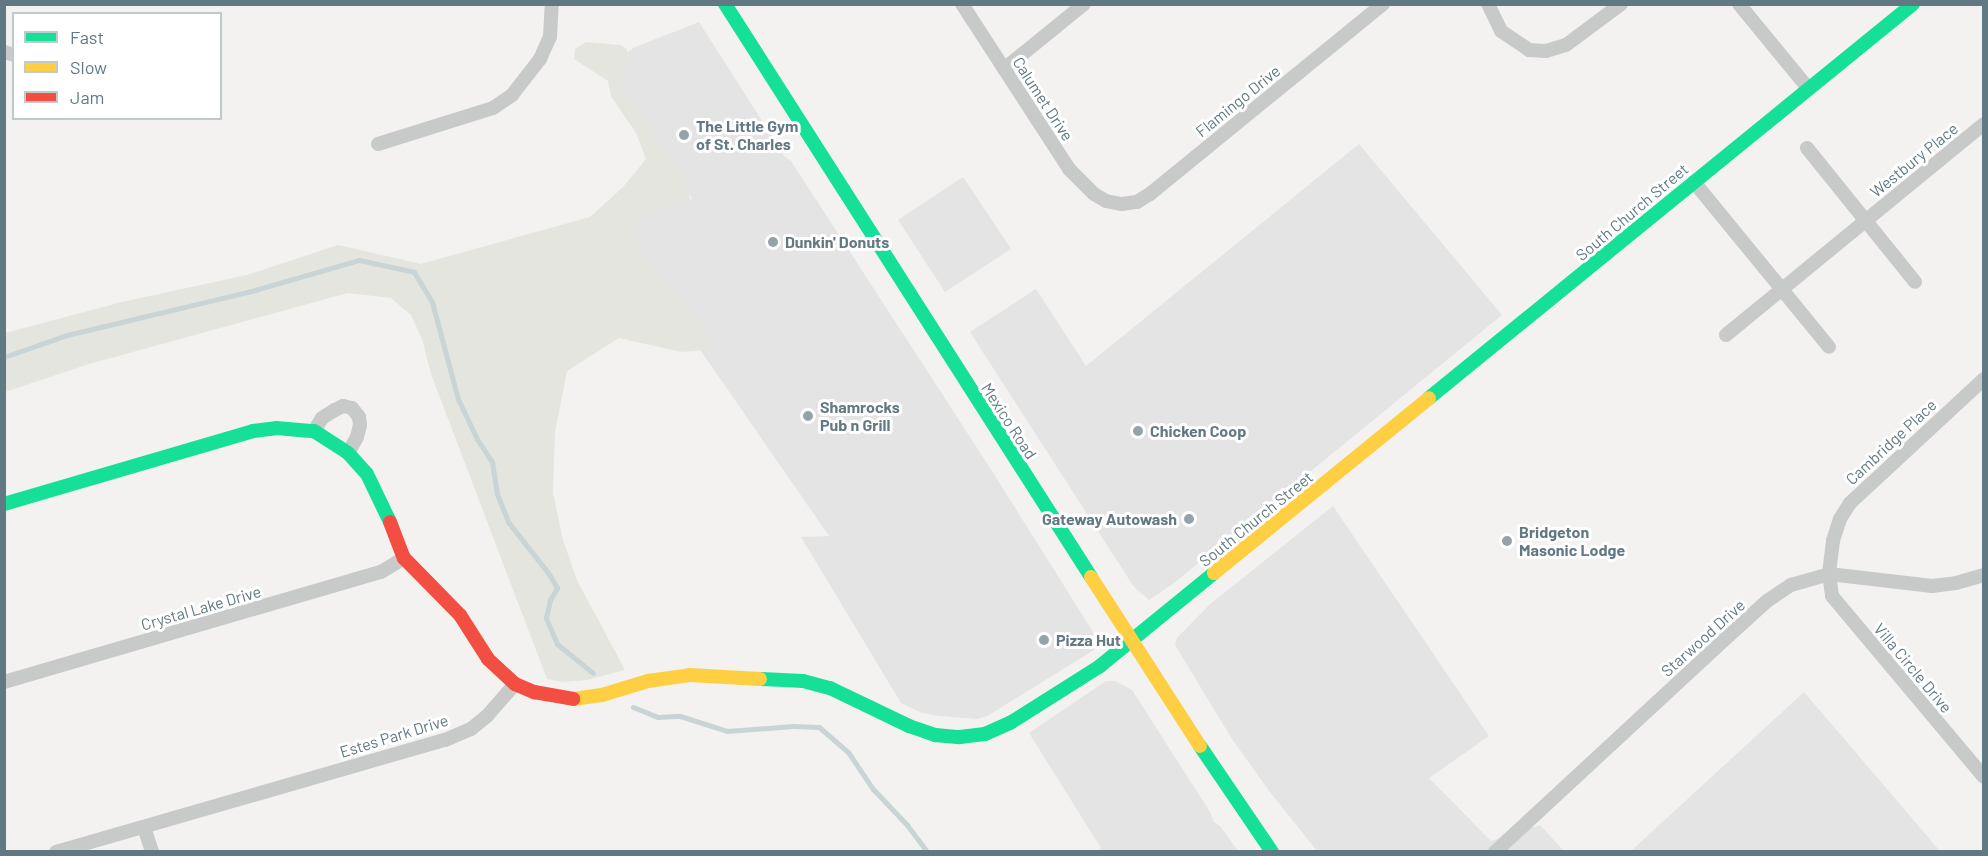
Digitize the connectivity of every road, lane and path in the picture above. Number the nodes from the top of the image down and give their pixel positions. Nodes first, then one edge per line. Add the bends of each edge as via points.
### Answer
1 (552, 4) edge
2 (725, 4) edge
3 (962, 4) edge
4 (1084, 4) edge
5 (1383, 4) edge
6 (1488, 4) edge
7 (1621, 4) edge
8 (1739, 4) edge
9 (1913, 4) edge
10 (1004, 69) junction
11 (1808, 88) junction
12 (1983, 124) edge
13 (378, 144) dead end
14 (1807, 148) dead end
15 (1694, 182) junction
16 (1106, 201) joint
17 (1866, 220) junction
18 (1916, 282) dead end
19 (1782, 289) junction
20 (1726, 335) dead end
21 (1829, 347) dead end
22 (1983, 379) edge
23 (314, 431) junction
24 (348, 453) junction
25 (4, 504) edge
26 (404, 558) junction
27 (1829, 574) junction
28 (1983, 575) edge
29 (1132, 641) junction
30 (4, 682) edge
31 (515, 684) junction
32 (1983, 777) edge
33 (144, 827) junction
34 (56, 852) edge
35 (152, 852) edge
36 (1272, 852) edge
37 (1495, 852) edge

1 - 13 street via 550,37 540,59 512,95 493,108
2 - 29 street, Mexico Road
3 - 10 street, Calumet Drive
4 - 10 street
5 - 16 street, Flamingo Drive via 1150,194 1137,202
6 - 7 street via 1501,31 1529,50 1546,51 1585,34
8 - 11 street
9 - 11 street, South Church Street
10 - 16 street, Calumet Drive via 1069,169
11 - 15 street, South Church Street
12 - 17 street, Westbury Place
14 - 17 street, Westbury Place
15 - 19 street
15 - 29 street, South Church Street
17 - 18 street, Westbury Place
17 - 19 street, Westbury Place
19 - 20 street, Westbury Place
19 - 21 street
22 - 27 street, Cambridge Place via 1851,503 1840,519 1833,541
23 - 24 street
23 - 24 street via 322,418 335,410 343,406 352,408 360,425
23 - 25 street via 253,431
24 - 26 street via 379,495
26 - 30 street, Crystal Lake Drive via 381,572
26 - 31 street via 460,615 488,659
27 - 28 street, Starwood Drive via 1932,586
27 - 32 street, Villa Circle Drive via 1832,596
27 - 37 street, Starwood Drive via 1791,585 1767,602
29 - 31 street, South Church Street via 1010,723 985,734 960,737 935,735 909,726 830,688 802,681 690,675 574,699 544,695
29 - 36 street, Mexico Road
31 - 33 street, Estes Park Drive via 471,729 446,740
33 - 34 street, Estes Park Drive
33 - 35 street

